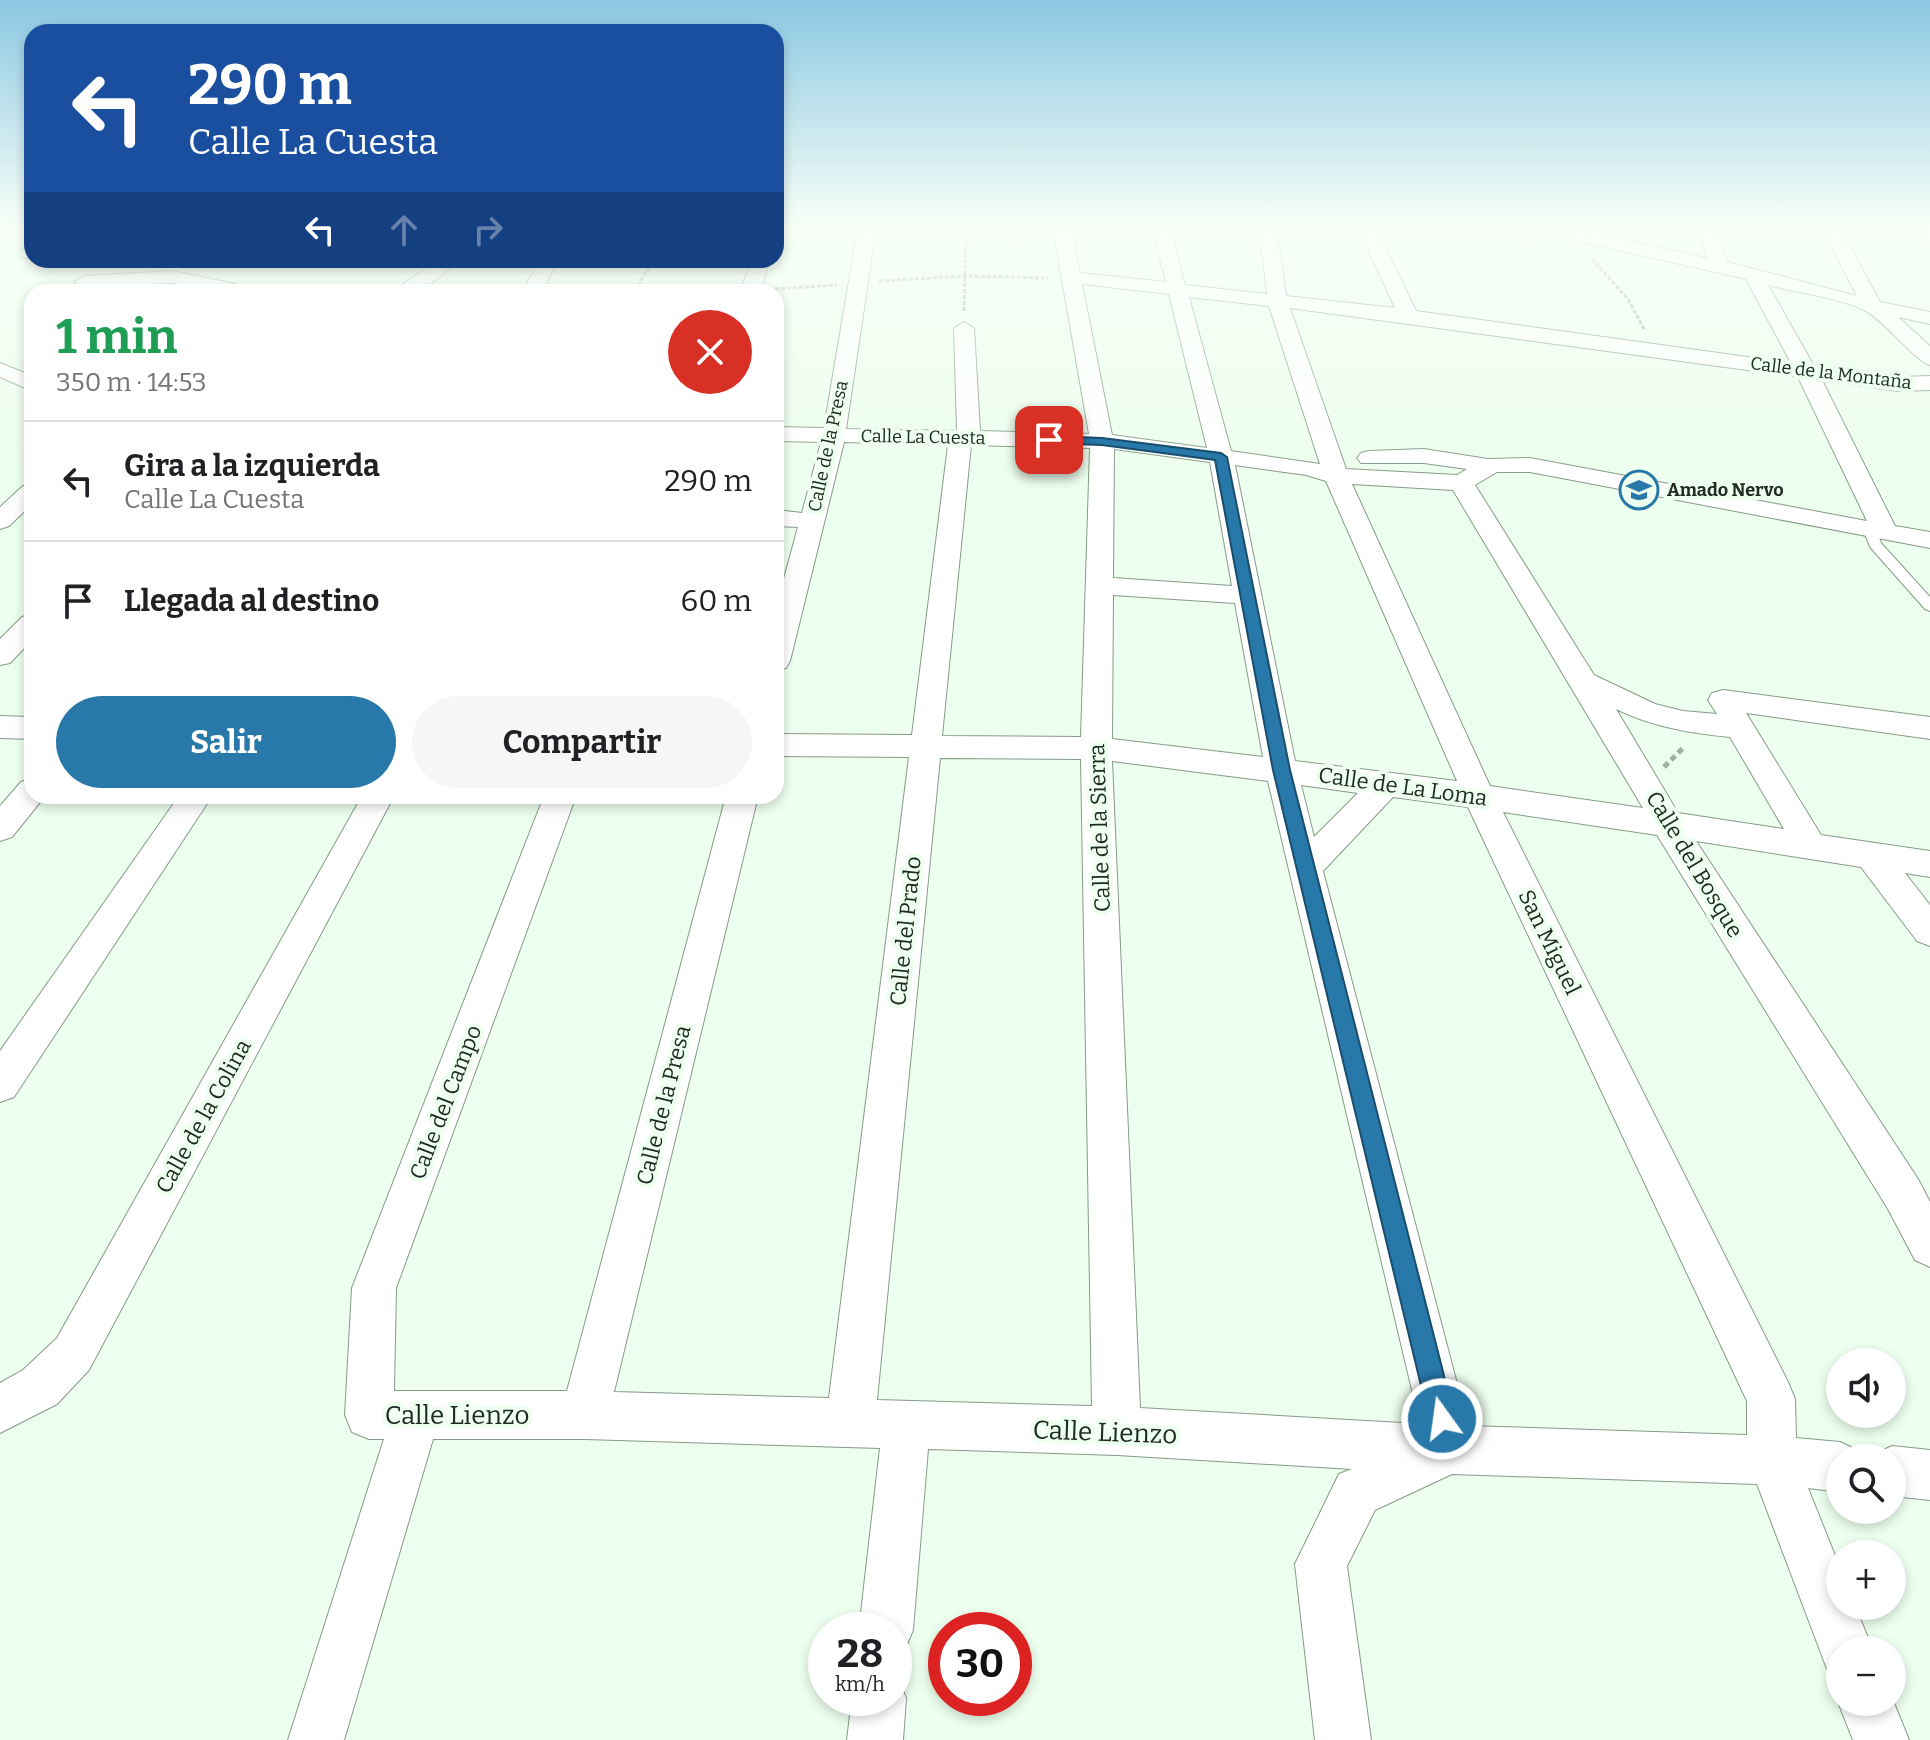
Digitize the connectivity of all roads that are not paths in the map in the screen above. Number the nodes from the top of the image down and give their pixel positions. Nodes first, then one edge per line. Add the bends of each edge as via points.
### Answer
1 (854, 309) edge
2 (1075, 309) edge
3 (1180, 309) edge
4 (1280, 309) edge
5 (1352, 309) edge
6 (1405, 309) edge
7 (1772, 309) edge
8 (1878, 309) edge
9 (1887, 309) edge
10 (1408, 316) junction
11 (1930, 318) edge
12 (964, 328) road end
13 (1923, 335) edge
14 (1930, 359) edge
15 (0, 369) edge
16 (1807, 372) junction
17 (24, 380) edge
18 (1930, 383) edge
19 (784, 434) edge
20 (834, 435) junction
21 (964, 438) junction
22 (1102, 441) junction
23 (1221, 457) junction
24 (1492, 465) junction
25 (1325, 467) junction
26 (1461, 483) junction
27 (24, 498) edge
28 (784, 519) edge
29 (0, 521) edge
30 (812, 521) junction
31 (1877, 531) junction
32 (1930, 540) edge
33 (1099, 586) junction
34 (1248, 595) junction
35 (1930, 606) edge
36 (784, 630) edge
37 (24, 631) edge
38 (0, 656) edge
39 (1584, 682) junction
40 (1730, 714) junction
41 (0, 727) edge
42 (24, 728) edge
43 (1930, 728) edge
44 (784, 745) edge
45 (925, 746) junction
46 (1096, 748) junction
47 (1281, 770) junction
48 (1386, 784) junction
49 (1479, 796) junction
50 (191, 804) edge
51 (374, 804) edge
52 (557, 804) edge
53 (740, 804) edge
54 (1667, 824) junction
55 (1811, 846) junction
56 (1871, 855) junction
57 (1930, 864) edge
58 (1305, 868) junction
59 (1930, 931) edge
60 (0, 1084) edge
61 (1916, 1192) edge
62 (1930, 1245) edge
63 (0, 1409) edge
64 (392, 1415) junction
65 (585, 1415) junction
66 (850, 1425) junction
67 (906, 1426) junction
68 (1117, 1431) junction
69 (1450, 1450) junction
70 (1772, 1460) junction
71 (1826, 1466) edge
72 (1906, 1472) edge
73 (1930, 1475) edge
74 (888, 1612) edge
75 (1841, 1636) edge
76 (877, 1716) edge
77 (1872, 1716) edge
78 (316, 1740) edge
79 (875, 1740) edge
80 (1343, 1740) edge
81 (1881, 1740) edge

1 - 20 street, Calle de la Presa
2 - 22 street, Calle de la Sierra
3 - 23 street
4 - 25 street, San Miguel
5 - 10 street, Calle de la Montaña
6 - 10 street
7 - 16 street
8 - 13 street
9 - 11 street
10 - 16 street, Calle de la Montaña
12 - 21 street, Calle del Prado
13 - 14 street
15 - 17 street
16 - 18 street, Calle de la Montaña
16 - 31 street
19 - 20 street, Calle La Cuesta
20 - 21 street, Calle La Cuesta
20 - 30 street, Calle de la Presa
21 - 22 street, Calle La Cuesta
21 - 45 street, Calle del Prado
22 - 23 street, Calle La Cuesta
22 - 33 street, Calle de la Sierra
23 - 25 street, Calle La Cuesta
23 - 34 street
24 - 25 street, Calle La Cuesta via 1424,456
24 - 26 street
24 - 31 street, Calle La Cuesta via 1530,465
25 - 26 street, Calle La Cuesta
25 - 49 street, San Miguel
26 - 39 street, Calle del Bosque
27 - 29 street
28 - 30 street
30 - 36 street, Calle de la Presa
31 - 32 street, Calle La Cuesta
31 - 35 lane via 1875,544
33 - 34 street
33 - 46 street, Calle de la Sierra
34 - 47 street
37 - 38 street
39 - 40 street via 1645,711 1683,722
39 - 54 street, Calle del Bosque
40 - 43 street
40 - 55 street
41 - 42 street
44 - 45 street, Calle de La Loma
45 - 46 street, Calle de La Loma
45 - 66 street, Calle del Prado
46 - 47 street, Calle de La Loma
46 - 68 street, Calle de la Sierra
47 - 48 street, Calle de La Loma
47 - 58 street
48 - 49 street, Calle de La Loma
48 - 58 street
49 - 54 street, Calle de La Loma
49 - 70 street, San Miguel via 1771,1399
50 - 60 street
51 - 63 street, Calle de la Colina via 73,1354 40,1387
52 - 64 street, Calle del Campo via 374,1288
53 - 65 street, Calle de la Presa
54 - 55 street, Calle de La Loma
54 - 61 street, Calle del Bosque
55 - 56 street, Calle de La Loma
56 - 57 street, Calle de La Loma
56 - 59 street
58 - 69 street
61 - 62 street, Calle del Bosque
64 - 65 street, Calle Lienzo
64 - 78 street, Calle del Campo
65 - 66 street, Calle Lienzo
66 - 67 street, Calle Lienzo
67 - 68 street, Calle Lienzo
67 - 74 street
68 - 69 street, Calle Lienzo
69 - 70 street, Calle Lienzo
69 - 80 street via 1357,1492 1321,1564
70 - 71 street, Calle Lienzo
70 - 75 street, San Miguel
72 - 73 street
76 - 79 street
77 - 81 street

